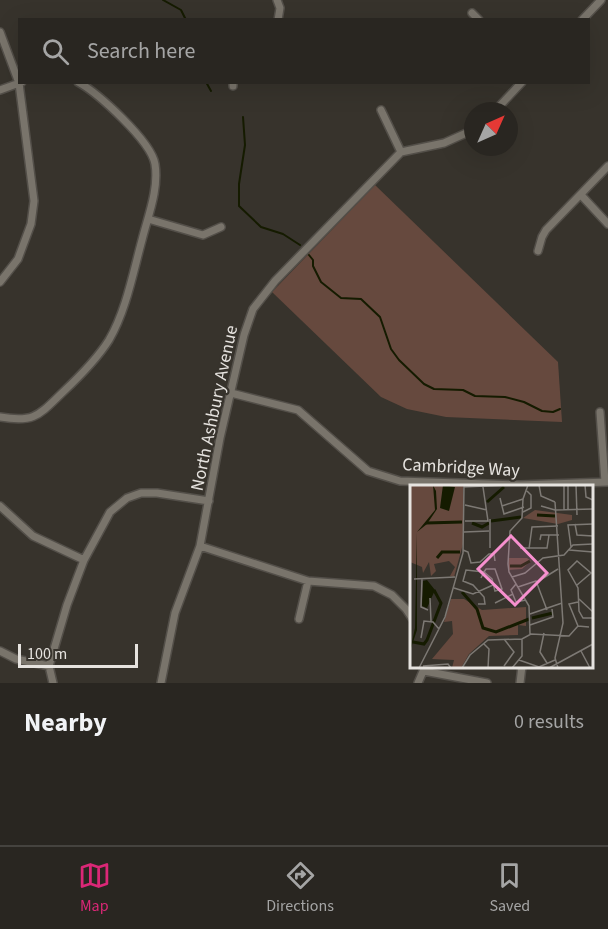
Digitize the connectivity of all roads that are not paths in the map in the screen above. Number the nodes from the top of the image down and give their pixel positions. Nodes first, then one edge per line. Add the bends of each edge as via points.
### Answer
1 (277, 0) edge
2 (601, 0) edge
3 (472, 13) dead end
4 (278, 18) edge
5 (477, 18) edge
6 (584, 18) edge
7 (0, 32) edge
8 (18, 76) edge
9 (18, 84) edge
10 (21, 84) edge
11 (82, 84) edge
12 (520, 84) edge
13 (0, 90) edge
14 (503, 102) edge
15 (381, 110) dead end
16 (464, 134) edge
17 (401, 152) junction
18 (608, 166) edge
19 (581, 195) junction
20 (148, 219) junction
21 (608, 224) edge
22 (221, 227) dead end
23 (538, 251) dead end
24 (0, 282) edge
25 (231, 393) junction
26 (600, 412) dead end
27 (0, 417) edge
28 (606, 482) edge
29 (209, 501) junction
30 (0, 506) edge
31 (200, 546) junction
32 (84, 560) junction
33 (308, 581) junction
34 (410, 616) edge
35 (299, 619) dead end
36 (0, 651) edge
37 (49, 666) junction
38 (522, 668) edge
39 (424, 669) edge
40 (53, 683) edge
41 (161, 683) edge
42 (418, 683) edge
43 (487, 683) edge
44 (520, 683) edge

1 - 4 street
2 - 6 street
3 - 5 street
7 - 8 street
9 - 13 street
10 - 24 street via 34,201 31,224 18,259
11 - 20 street via 145,142 155,162 156,184
12 - 14 street
15 - 17 street
16 - 17 street
17 - 25 street, North Ashbury Avenue via 259,300 244,334
18 - 19 street
19 - 21 street
19 - 23 street via 546,230
20 - 22 street via 203,235
20 - 27 street via 123,307 109,340 80,376 38,416 19,420
25 - 28 street, Cambridge Way via 298,410 368,471 399,481 520,485
25 - 29 street, North Ashbury Avenue
26 - 28 street
29 - 31 street, North Ashbury Avenue
29 - 32 street via 157,493 127,498 110,512
30 - 32 street via 33,536
31 - 33 street
31 - 41 street, North Ashbury Avenue via 175,613
32 - 37 street
33 - 34 street via 374,586 392,595
33 - 35 street
36 - 37 street
37 - 40 street
38 - 44 street
39 - 42 street
39 - 43 street

